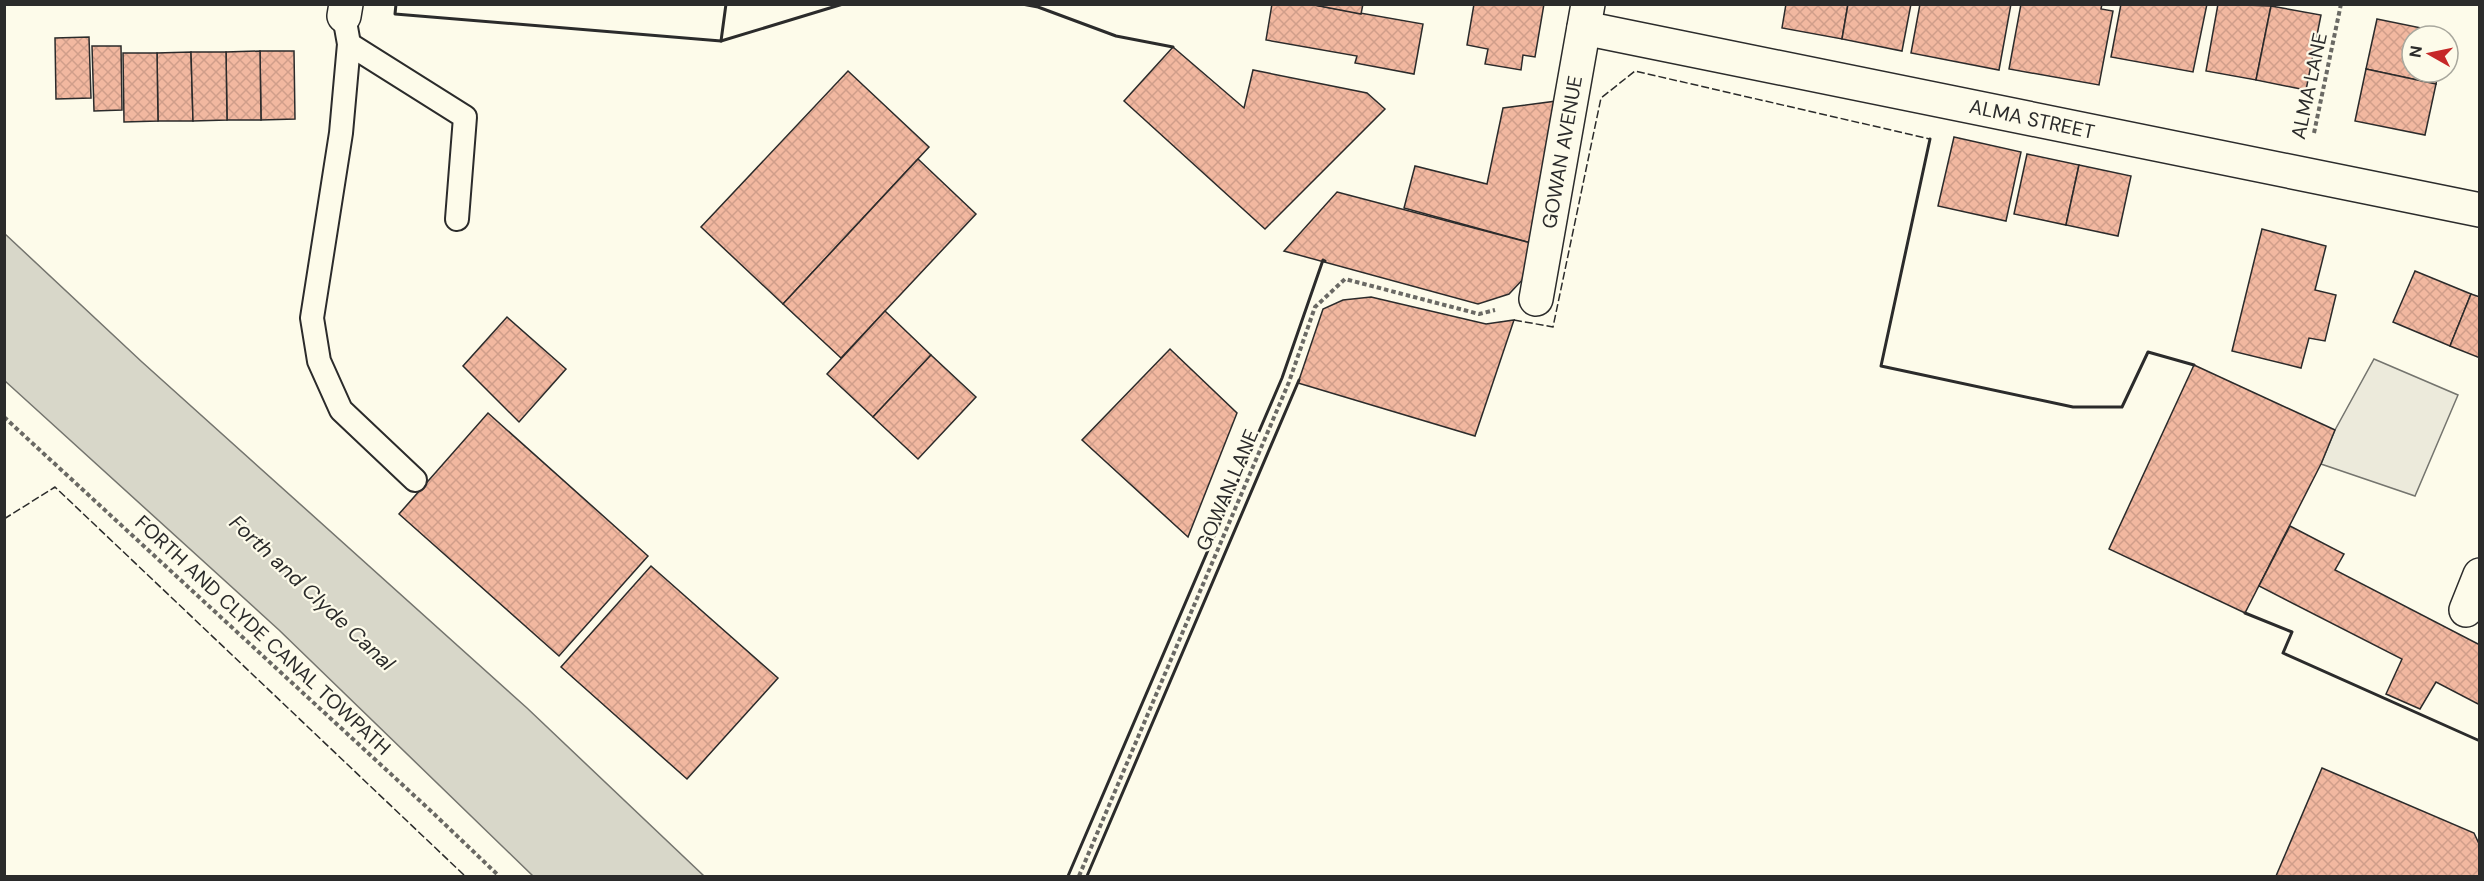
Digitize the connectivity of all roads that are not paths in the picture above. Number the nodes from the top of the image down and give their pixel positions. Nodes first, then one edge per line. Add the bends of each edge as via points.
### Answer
1 (1586, 16) edge
2 (346, 21) edge
3 (2480, 210) edge
4 (457, 219) dead end
5 (1536, 299) dead end
6 (415, 480) dead end
7 (2480, 575) edge
8 (2466, 610) dead end

1 - 3 street, ALMA STREET
1 - 5 street, GOWAN AVENUE
2 - 4 lane via 465,117
2 - 6 lane via 341,133 312,318 319,361 341,410
7 - 8 street

